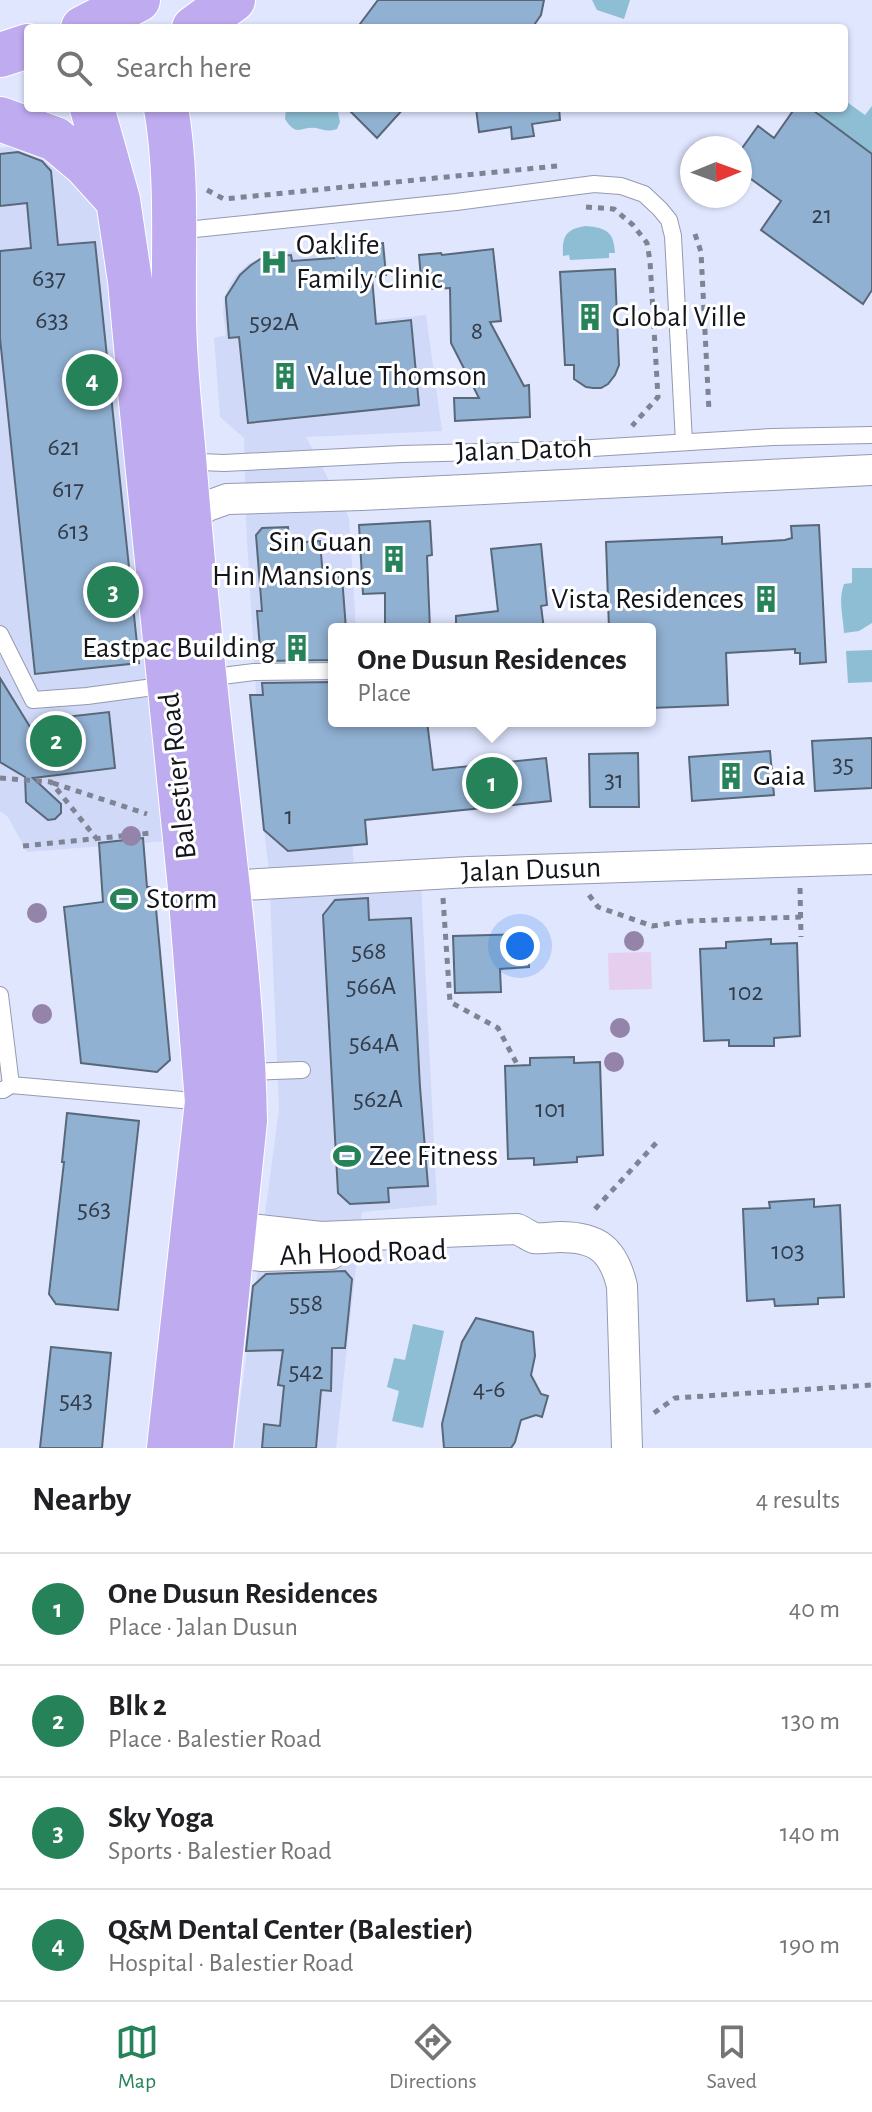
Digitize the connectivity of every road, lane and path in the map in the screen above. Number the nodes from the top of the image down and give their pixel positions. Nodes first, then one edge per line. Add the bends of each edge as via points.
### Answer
1 (233, 0) edge
2 (136, 11) edge
3 (95, 24) edge
4 (200, 24) edge
5 (212, 24) edge
6 (24, 47) edge
7 (0, 55) edge
8 (24, 110) edge
9 (93, 112) edge
10 (171, 116) edge
11 (0, 117) edge
12 (118, 200) junction
13 (576, 207) dead end
14 (175, 231) junction
15 (653, 404) dead end
16 (872, 435) edge
17 (684, 442) junction
18 (183, 446) junction
19 (560, 450) junction
20 (872, 470) edge
21 (569, 484) junction
22 (190, 521) junction
23 (0, 634) edge
24 (328, 671) edge
25 (186, 682) junction
26 (0, 778) edge
27 (51, 782) junction
28 (147, 814) dead end
29 (157, 832) dead end
30 (97, 838) junction
31 (23, 846) dead end
32 (872, 859) edge
33 (441, 873) junction
34 (209, 887) junction
35 (800, 887) dead end
36 (588, 894) dead end
37 (801, 917) junction
38 (801, 937) dead end
39 (0, 995) edge
40 (518, 1066) dead end
41 (302, 1070) dead end
42 (244, 1072) junction
43 (5, 1087) edge
44 (207, 1102) junction
45 (657, 1142) dead end
46 (595, 1209) dead end
47 (212, 1238) junction
48 (872, 1385) edge
49 (654, 1413) dead end
50 (169, 1448) edge
51 (211, 1448) edge
52 (627, 1448) edge

1 - 4 main road
1 - 5 main road
2 - 3 main road
6 - 7 main road
8 - 11 main road
9 - 12 main road, Balestier Road
10 - 14 main road, Balestier Road
11 - 12 main road via 55,139
12 - 25 main road, Balestier Road
13 - 15 path via 614,209 647,243 658,397
14 - 17 lane via 594,184 644,194 669,220 673,236
14 - 18 main road, Balestier Road via 174,315
16 - 17 lane, Jalan Datoh
17 - 19 lane, Jalan Datoh
18 - 19 lane, Jalan Datoh via 200,462 224,463
18 - 22 main road, Balestier Road
19 - 21 lane
20 - 21 street, Jalan Datoh
21 - 22 street, Jalan Datoh via 227,499 205,507
22 - 25 main road, Balestier Road
23 - 25 lane via 33,700
24 - 25 lane via 254,672
25 - 34 main road, Balestier Road
26 - 27 path
27 - 28 path
27 - 30 path
29 - 30 path
30 - 31 path
32 - 33 street, Jalan Dusun
33 - 34 street, Jalan Dusun
33 - 40 path via 450,1002 498,1028
34 - 42 main road, Balestier Road via 238,984
34 - 44 main road, Balestier Road
35 - 37 path
36 - 37 path via 598,907 652,926
37 - 38 path
39 - 43 lane
41 - 42 lane
42 - 47 main road, Balestier Road via 245,1121
43 - 44 lane
44 - 47 main road, Balestier Road
45 - 46 path
47 - 50 main road, Balestier Road via 189,1272
47 - 51 main road, Balestier Road
47 - 52 street, Ah Hood Road via 517,1229 534,1238 590,1240 618,1270
48 - 49 path via 675,1398

